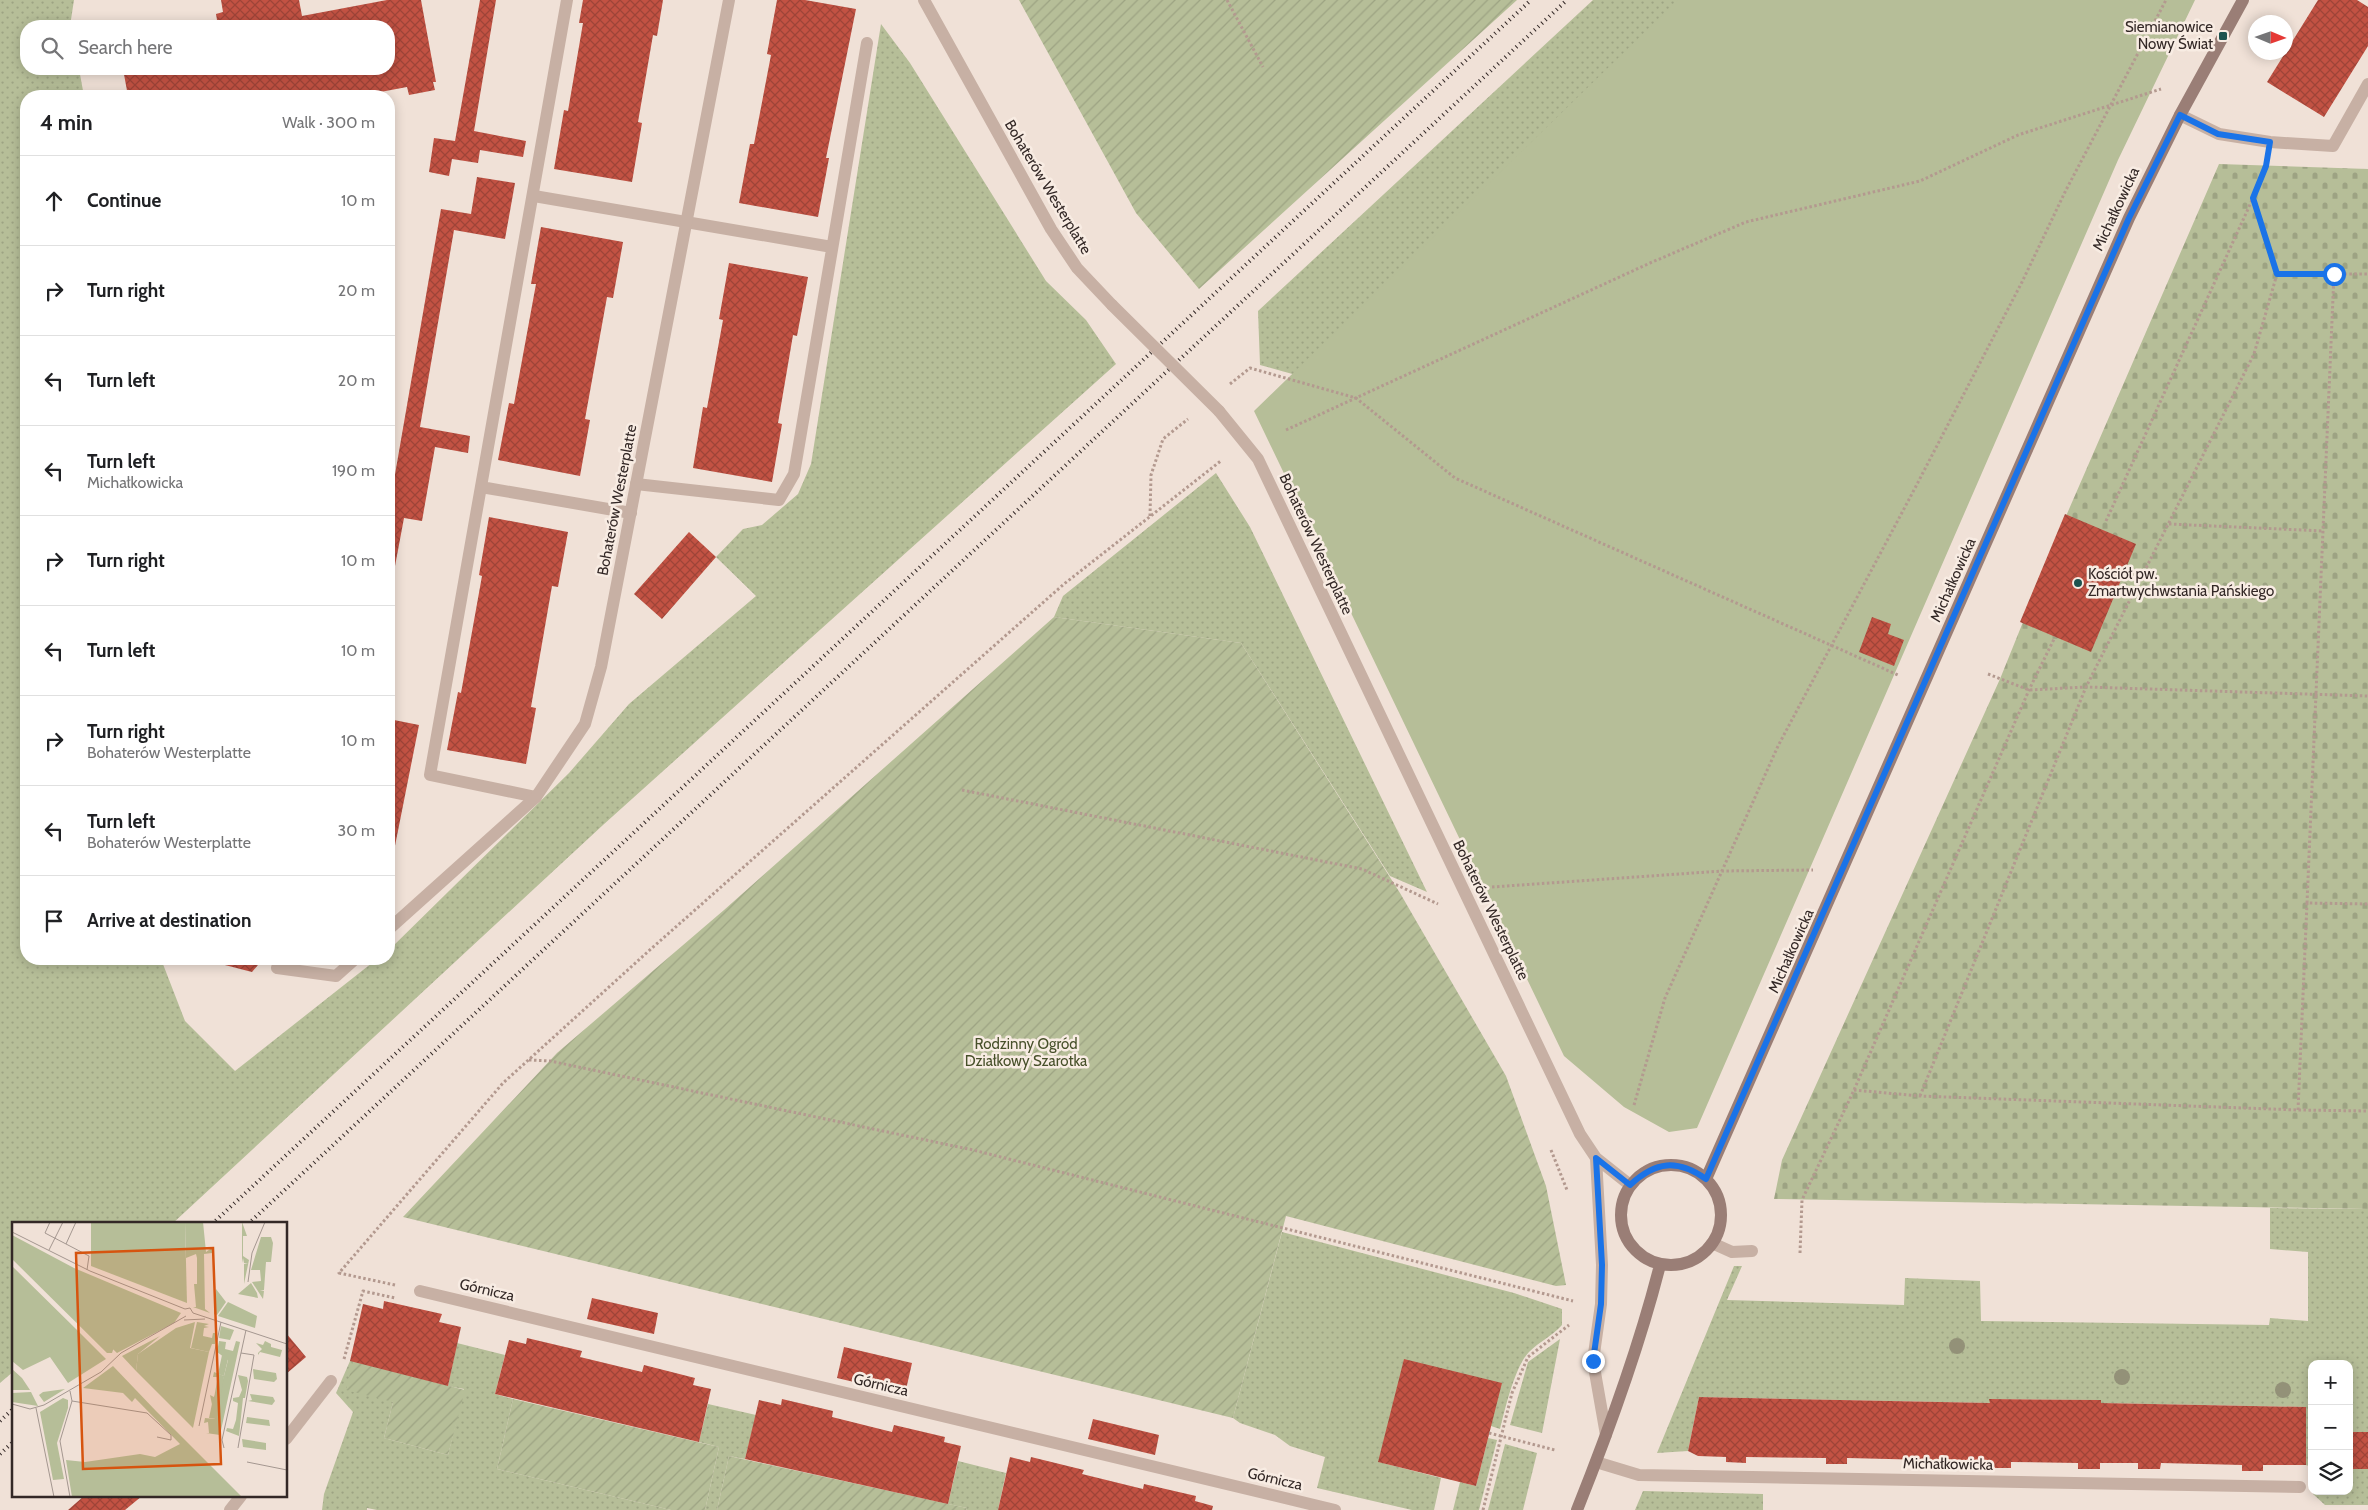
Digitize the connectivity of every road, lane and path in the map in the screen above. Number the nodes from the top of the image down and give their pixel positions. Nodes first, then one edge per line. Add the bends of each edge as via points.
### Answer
1 (567, 0) edge
2 (729, 0) edge
3 (924, 0) edge
4 (1227, 0) edge
5 (2166, 0) edge
6 (2243, 0) edge
7 (867, 43) dead end
8 (1264, 67) dead end
9 (2368, 84) edge
10 (2161, 89) dead end
11 (2112, 105) junction
12 (2180, 115) junction
13 (2270, 142) junction
14 (534, 196) junction
15 (2253, 198) junction
16 (686, 222) junction
17 (832, 247) junction
18 (2277, 274) junction
19 (2334, 274) junction
20 (2368, 274) edge
21 (1228, 386) dead end
22 (1356, 398) junction
23 (1192, 416) dead end
24 (1286, 430) dead end
25 (1222, 460) dead end
26 (636, 484) junction
27 (481, 487) junction
28 (631, 513) junction
29 (1150, 517) junction
30 (2106, 521) dead end
31 (2169, 524) junction
32 (2324, 531) junction
33 (2055, 637) dead end
34 (1832, 645) junction
35 (1988, 674) dead end
36 (1900, 676) dead end
37 (2086, 687) junction
38 (2029, 690) junction
39 (2317, 695) junction
40 (2368, 696) edge
41 (962, 790) dead end
42 (536, 796) junction
43 (1814, 870) dead end
44 (1722, 871) junction
45 (1489, 887) dead end
46 (1439, 904) dead end
47 (2307, 904) junction
48 (2368, 904) edge
49 (395, 924) edge
50 (278, 965) edge
51 (348, 965) edge
52 (528, 1060) junction
53 (1854, 1090) junction
54 (1920, 1096) junction
55 (1634, 1105) dead end
56 (2298, 1110) junction
57 (2368, 1111) edge
58 (1551, 1150) dead end
59 (1596, 1158) junction
60 (1706, 1179) junction
61 (1630, 1185) junction
62 (1567, 1190) dead end
63 (1712, 1243) junction
64 (1752, 1251) dead end
65 (1800, 1253) dead end
66 (1660, 1265) junction
67 (420, 1291) joint
68 (1581, 1303) dead end
69 (1571, 1324) dead end
70 (331, 1381) dead end
71 (1490, 1433) dead end
72 (1606, 1435) junction
73 (288, 1436) edge
74 (1502, 1436) junction
75 (1555, 1450) dead end
76 (1596, 1462) junction
77 (2300, 1487) dead end
78 (239, 1498) edge
79 (230, 1510) edge
80 (1335, 1510) edge
81 (1483, 1510) edge
82 (1577, 1510) edge

1 - 14 street
2 - 16 street, Bohaterów Westerplatte
3 - 59 street, Bohaterów Westerplatte, bridge via 1051,229 1077,268 1219,411 1258,459 1576,1125
4 - 8 path
5 - 11 path
6 - 12 street, Michałkowicka
7 - 17 street
9 - 13 street via 2334,146
10 - 11 path
11 - 22 path via 2018,135 1920,181 1746,222
11 - 34 path
12 - 13 street via 2218,134
12 - 60 street, Michałkowicka via 2129,218
13 - 15 path via 2266,166
14 - 16 street
14 - 27 street
15 - 18 path
15 - 30 path
16 - 17 street
16 - 26 street, Bohaterów Westerplatte
17 - 26 street via 794,474 779,500
18 - 19 path
18 - 31 path via 2254,354
19 - 20 path
19 - 32 path
21 - 22 path via 1250,368
22 - 24 path
22 - 34 path via 1455,478
23 - 29 path via 1163,440 1151,475
25 - 29 path
26 - 28 street, Bohaterów Westerplatte
27 - 28 street
27 - 42 street via 430,775
28 - 42 street, Bohaterów Westerplatte via 601,667 585,724
29 - 52 path via 1064,584
31 - 32 path
31 - 37 path
32 - 39 path
33 - 38 path
34 - 36 path
34 - 44 path via 1778,746
35 - 38 path
37 - 38 path
37 - 39 path
37 - 54 path
38 - 53 path
39 - 40 path
39 - 47 path
41 - 46 path via 1362,869
42 - 49 street, Bohaterów Westerplatte
43 - 44 path
44 - 45 path
44 - 55 path via 1665,998
47 - 48 path
47 - 56 path
50 - 51 street via 277,968 336,976
52 - 67 path via 503,1083 339,1273
52 - 68 path via 550,1061 973,1150
53 - 54 path
53 - 65 path via 1802,1200
54 - 56 path
56 - 57 path
58 - 62 path
59 - 61 street, Bohaterów Westerplatte
59 - 72 street, Bohaterów Westerplatte via 1602,1284 1593,1361
60 - 61 street via 1693,1170 1676,1165 1659,1166 1643,1173
60 - 63 street via 1716,1194 1721,1211 1719,1228
61 - 66 street via 1623,1201 1621,1218 1625,1235 1635,1250
63 - 64 street via 1732,1252
63 - 66 street via 1700,1256 1683,1264
66 - 72 street via 1650,1306
67 - 80 street, Górnicza
69 - 74 path via 1528,1357 1512,1394
70 - 73 street
71 - 74 path
72 - 76 street
74 - 75 path
74 - 81 path
76 - 77 street, Michałkowicka via 1639,1475
76 - 82 street
78 - 79 street

